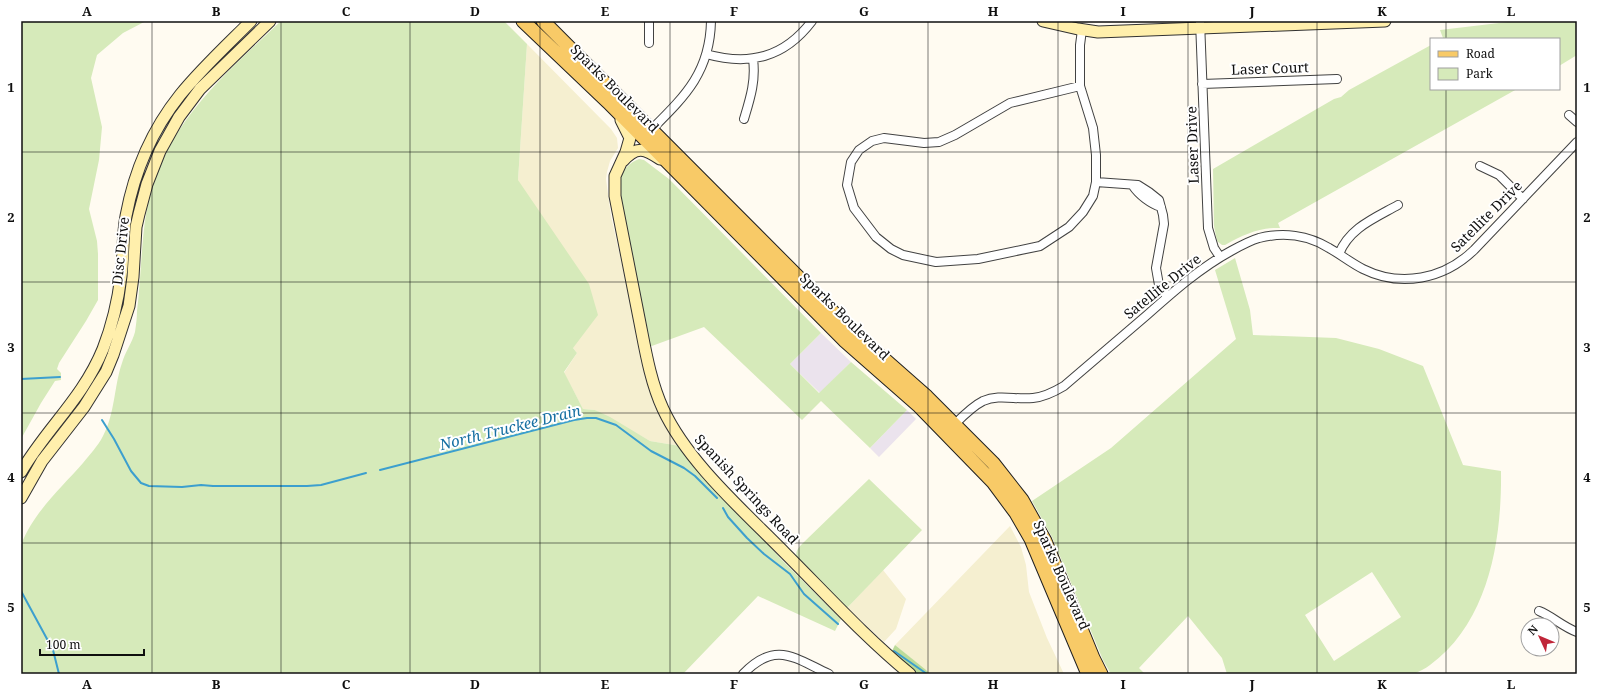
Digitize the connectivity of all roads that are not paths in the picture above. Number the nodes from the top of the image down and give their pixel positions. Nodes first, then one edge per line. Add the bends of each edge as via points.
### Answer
1 (251, 21) edge
2 (270, 21) edge
3 (522, 21) edge
4 (543, 21) edge
5 (649, 21) edge
6 (711, 21) edge
7 (812, 21) edge
8 (1043, 21) edge
9 (1385, 21) edge
10 (1200, 25) edge
11 (1082, 30) junction
12 (649, 43) dead end
13 (556, 53) junction
14 (706, 54) junction
15 (753, 59) junction
16 (1338, 79) dead end
17 (1202, 84) junction
18 (1080, 86) junction
19 (611, 105) junction
20 (1569, 115) dead end
21 (744, 119) dead end
22 (1577, 122) edge
23 (652, 129) junction
24 (1577, 142) edge
25 (620, 164) junction
26 (1480, 166) dead end
27 (673, 168) junction
28 (1096, 182) junction
29 (1523, 198) junction
30 (1398, 205) dead end
31 (725, 220) junction
32 (1339, 254) junction
33 (1220, 257) junction
34 (1167, 297) junction
35 (950, 429) junction
36 (21, 472) edge
37 (21, 498) edge
38 (1538, 611) dead end
39 (1577, 632) edge
40 (743, 674) edge
41 (829, 674) edge
42 (910, 674) edge
43 (1088, 674) edge
44 (1101, 674) edge

1 - 36 main road, Disc Drive via 180,95 152,139 129,202 119,293 103,348 96,365 75,399
2 - 37 main road, Disc Drive via 200,89 179,116 160,151 139,214 129,306 113,355 92,396 42,461
3 - 13 main road, Sparks Boulevard
4 - 23 main road, Sparks Boulevard
5 - 12 street
6 - 14 street
7 - 15 street via 786,46
8 - 11 main road
9 - 10 main road
10 - 11 main road via 1098,32
10 - 17 street, Laser Drive
11 - 18 street
13 - 19 main road, Sparks Boulevard
13 - 23 main road via 595,82 642,128
14 - 15 street via 735,60
14 - 23 street via 690,89
15 - 21 street via 754,82
16 - 17 street, Laser Court
17 - 33 street, Laser Drive via 1208,228 1212,244
18 - 28 street via 1093,128
18 - 28 street via 1010,103 940,142 924,143 884,138 872,141 859,150 851,162 846,185 854,208 876,236 891,249 903,255 936,262 978,259 1040,246 1069,227 1083,212
19 - 25 main road, Spanish Springs Road via 630,138
19 - 27 main road, Sparks Boulevard
20 - 22 street
23 - 31 main road via 654,139
23 - 35 main road, Sparks Boulevard via 851,330 927,398
24 - 29 street, Satellite Drive
25 - 27 main road via 632,153 644,150
25 - 42 main road, Spanish Springs Road via 614,184 621,226 651,374 663,409 673,428 700,464 731,498 860,629
26 - 29 street via 1499,175
27 - 31 main road, Sparks Boulevard
28 - 34 street via 1138,186 1147,195 1159,200 1164,224 1156,268 1159,285
29 - 32 street, Satellite Drive via 1459,263 1436,274 1410,279 1385,277 1361,268
30 - 32 street via 1353,232 1344,242
31 - 35 main road, Sparks Boulevard via 857,352
32 - 33 street, Satellite Drive via 1319,242 1284,235 1258,238
33 - 34 street, Satellite Drive via 1194,274
34 - 35 street, Satellite Drive via 1055,392 1034,398 990,399 974,407
35 - 43 main road, Sparks Boulevard via 1016,513 1031,539
35 - 44 main road, Sparks Boulevard via 993,463 1022,500 1045,540 1092,658
38 - 39 street
40 - 41 street via 762,658 778,654 793,657

